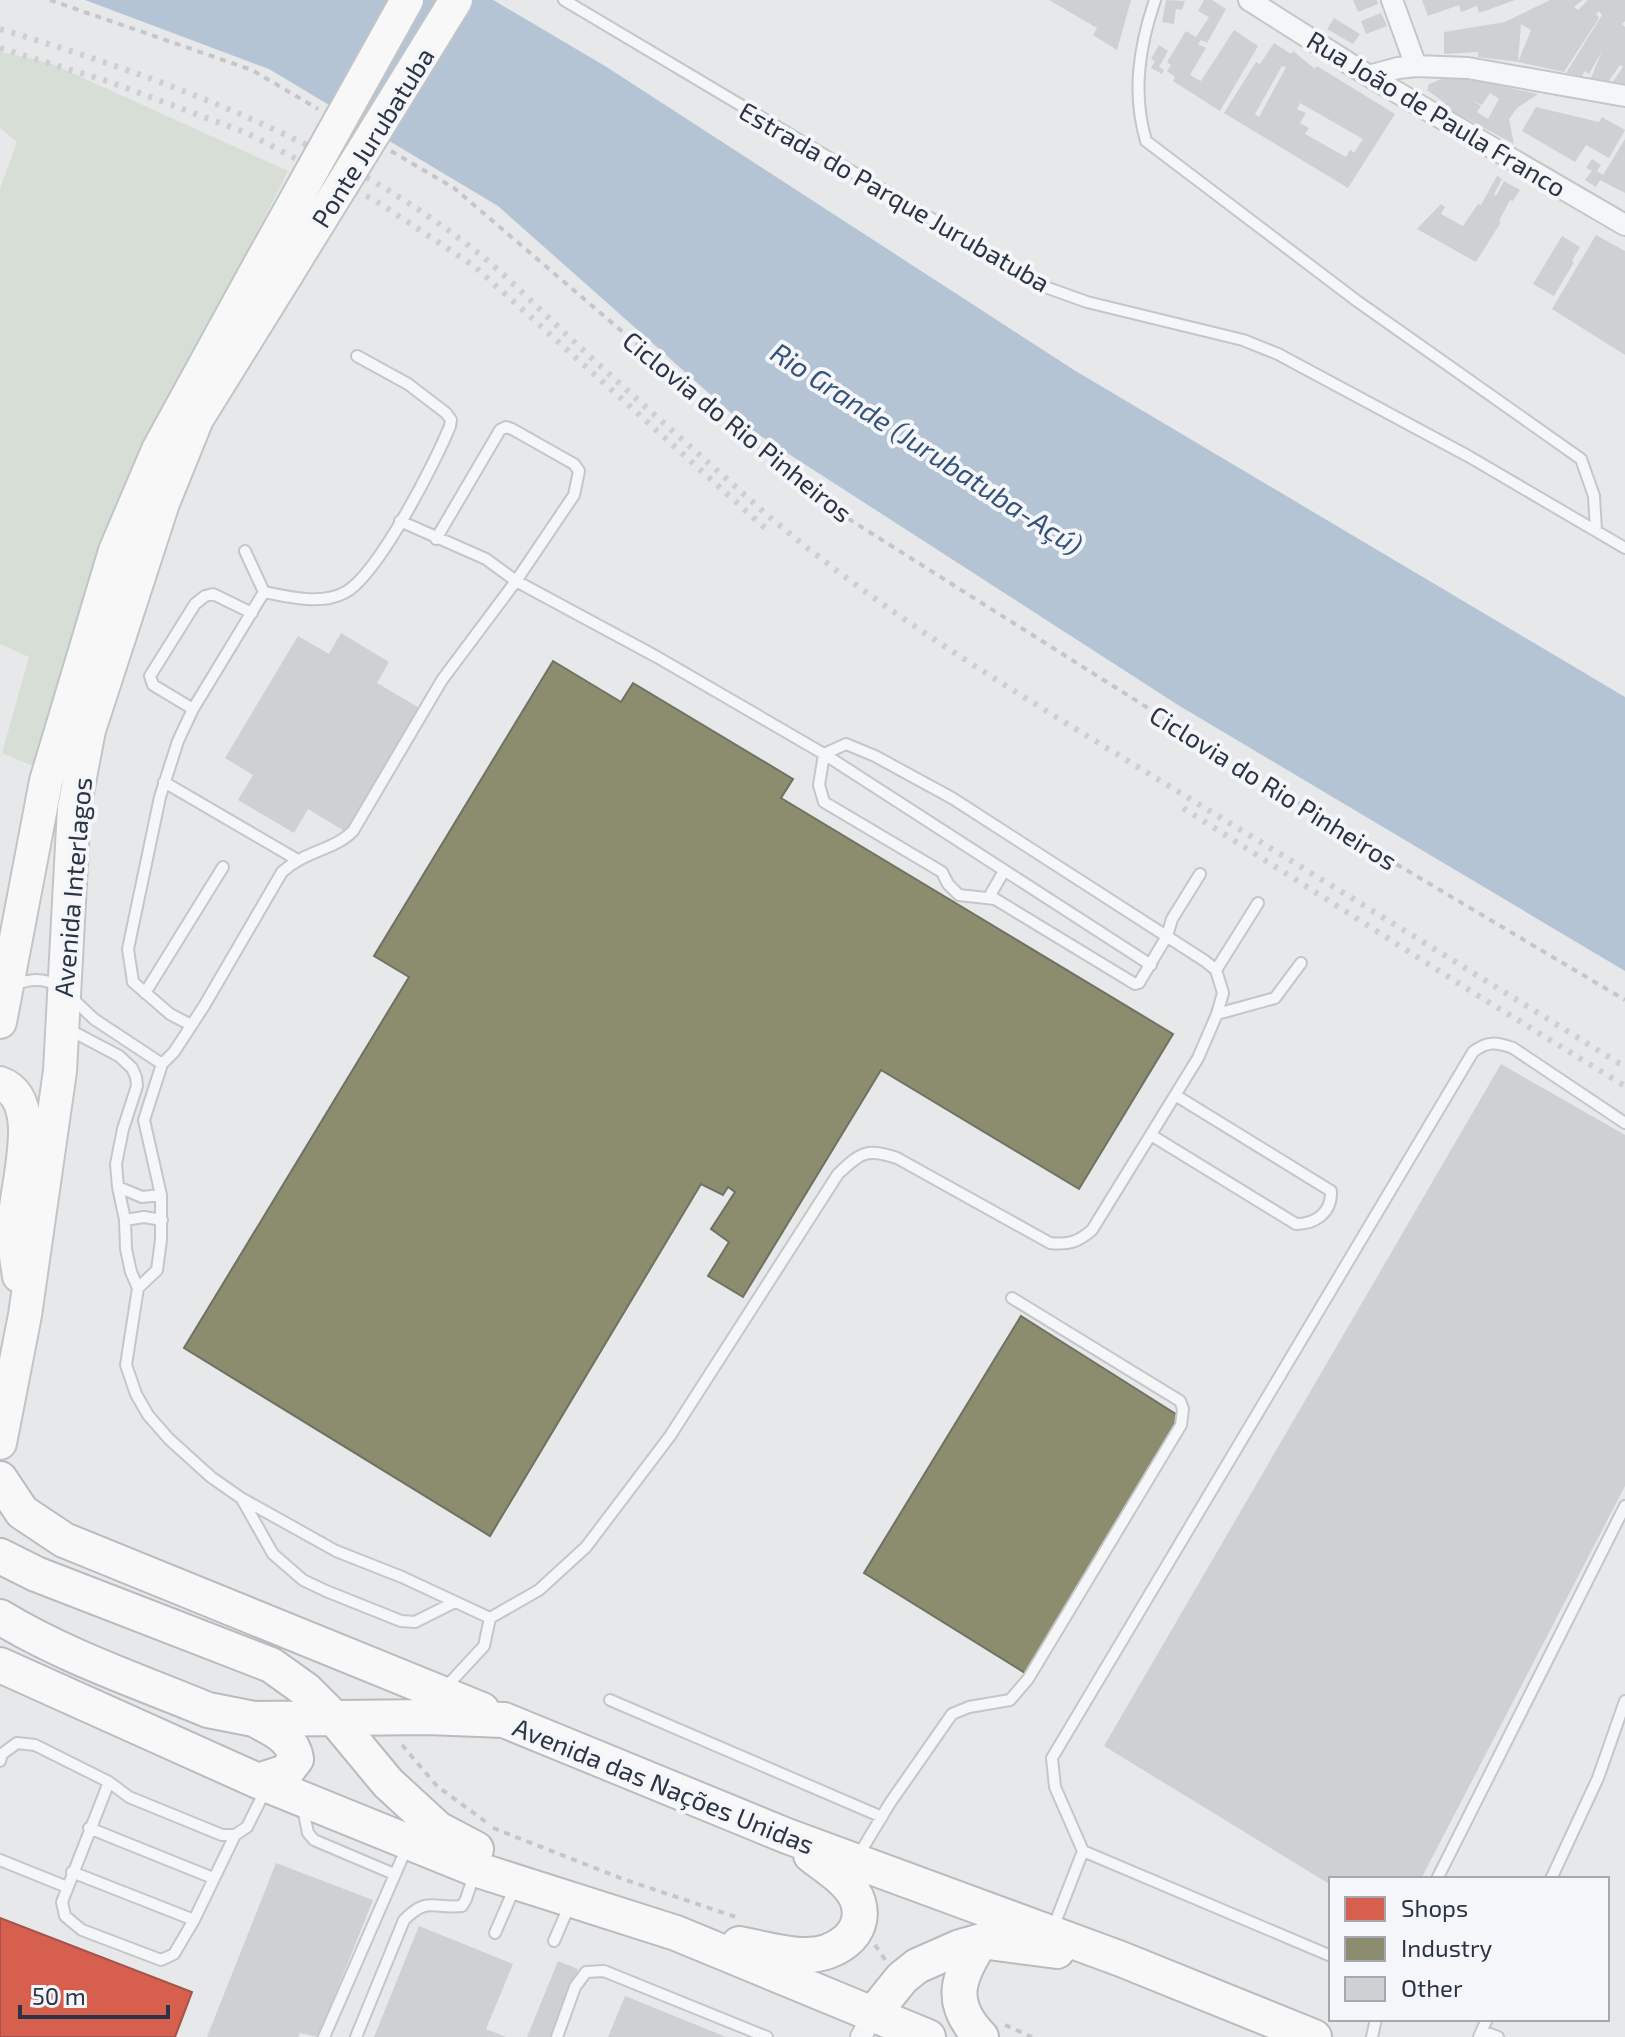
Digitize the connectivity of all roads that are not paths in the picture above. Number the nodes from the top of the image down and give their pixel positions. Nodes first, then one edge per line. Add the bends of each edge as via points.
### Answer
1 (407, 0) edge
2 (456, 0) edge
3 (564, 0) edge
4 (1155, 0) edge
5 (1249, 0) edge
6 (1392, 0) edge
7 (1416, 66) junction
8 (1369, 76) junction
9 (1625, 96) edge
10 (1625, 225) edge
11 (273, 269) junction
12 (357, 356) dead end
13 (400, 521) junction
14 (1596, 531) junction
15 (436, 539) junction
16 (1625, 548) edge
17 (245, 551) dead end
18 (516, 581) junction
19 (264, 592) junction
20 (252, 613) junction
21 (193, 709) junction
22 (824, 754) junction
23 (164, 782) junction
24 (296, 859) junction
25 (223, 867) dead end
26 (1004, 871) junction
27 (1200, 874) dead end
28 (989, 897) junction
29 (1258, 903) dead end
30 (1167, 936) junction
31 (1301, 963) dead end
32 (1151, 965) junction
33 (1216, 970) junction
34 (6, 988) junction
35 (64, 990) junction
36 (145, 993) junction
37 (1217, 1014) junction
38 (0, 1022) edge
39 (191, 1025) junction
40 (61, 1026) junction
41 (162, 1064) junction
42 (0, 1083) edge
43 (1175, 1095) junction
44 (1625, 1123) edge
45 (1151, 1135) junction
46 (118, 1187) junction
47 (161, 1195) junction
48 (125, 1220) junction
49 (162, 1220) junction
50 (138, 1288) junction
51 (1012, 1298) dead end
52 (25, 1315) junction
53 (0, 1443) edge
54 (0, 1479) edge
55 (241, 1498) junction
56 (1625, 1506) edge
57 (0, 1556) edge
58 (455, 1602) junction
59 (0, 1617) edge
60 (490, 1618) junction
61 (0, 1665) edge
62 (45, 1684) junction
63 (0, 1686) edge
64 (440, 1693) junction
65 (610, 1700) dead end
66 (1625, 1701) edge
67 (334, 1718) junction
68 (254, 1719) junction
69 (504, 1720) junction
70 (0, 1761) edge
71 (109, 1782) junction
72 (263, 1783) junction
73 (301, 1798) junction
74 (882, 1817) junction
75 (89, 1828) junction
76 (235, 1835) junction
77 (787, 1836) junction
78 (409, 1841) junction
79 (1083, 1851) junction
80 (0, 1860) edge
81 (855, 1861) junction
82 (475, 1869) junction
83 (72, 1872) junction
84 (394, 1874) junction
85 (1438, 1877) edge
86 (1552, 1877) edge
87 (213, 1878) junction
88 (517, 1882) junction
89 (67, 1887) junction
90 (572, 1899) junction
91 (194, 1920) junction
92 (495, 1933) dead end
93 (676, 1933) junction
94 (1051, 1935) junction
95 (554, 1941) dead end
96 (981, 1941) junction
97 (1329, 1955) edge
98 (1121, 1959) junction
99 (867, 2026) edge
100 (1480, 2034) edge
101 (324, 2037) edge
102 (356, 2037) edge
103 (557, 2037) edge
104 (767, 2037) edge
105 (928, 2037) edge
106 (981, 2037) edge
107 (1314, 2037) edge
108 (1498, 2037) edge

1 - 11 main road, Ponte Jurubatuba, bridge
2 - 11 main road, Ponte Jurubatuba, bridge
3 - 14 lane, Estrada do Parque Jurubatuba via 1048,288 1278,354
4 - 14 lane via 1141,50 1137,99 1146,141 1357,301 1581,459 1594,496
5 - 8 street, Rua João de Paula Franco
6 - 7 street
7 - 8 street
7 - 9 street via 1468,68
8 - 10 street, Rua João de Paula Franco
11 - 34 main road, Avenida Interlagos via 158,450 115,551 46,781
11 - 35 main road, Avenida Interlagos via 197,419 163,503 89,730 74,808
12 - 13 lane via 408,384 451,420 434,463
13 - 15 lane
13 - 19 lane via 368,572 342,595 300,598
14 - 16 lane, Estrada do Parque Jurubatuba
15 - 18 lane via 486,559
15 - 18 lane via 500,430 512,429 579,471 574,495
17 - 19 lane
18 - 22 lane
18 - 24 lane via 442,680 353,831
19 - 20 lane
20 - 21 lane
20 - 21 lane via 213,594 205,596 150,676 153,685
21 - 23 lane
22 - 26 lane
22 - 28 lane via 819,785 824,802 942,872 959,895
22 - 30 lane via 846,744 875,756 952,798
23 - 24 lane
23 - 36 lane via 128,949 133,982
24 - 39 lane via 282,872
25 - 36 lane
26 - 28 lane
26 - 32 lane
27 - 30 lane
28 - 32 lane via 1135,984
29 - 33 lane
30 - 32 lane
30 - 33 lane
31 - 37 lane via 1275,998
33 - 37 lane via 1223,993
34 - 35 lane via 36,980
34 - 38 main road, Avenida Interlagos
35 - 40 main road, Avenida Interlagos
35 - 41 lane via 94,1019
36 - 39 lane
37 - 43 lane
39 - 41 lane
40 - 46 lane via 119,1056 136,1077 116,1164
40 - 52 main road, Avenida Interlagos via 60,1071
41 - 47 lane via 144,1120
42 - 52 main road via 14,1091 25,1110 13,1232
43 - 45 lane
43 - 45 lane via 1331,1191 1329,1207 1308,1224 1296,1224
44 - 79 lane via 1513,1048 1483,1044 1473,1052 1052,1758 1055,1787
45 - 60 lane via 1092,1230 1064,1245 1050,1243 897,1158 861,1153 838,1174 670,1436 586,1547 539,1590
46 - 47 lane via 142,1197
46 - 48 lane
47 - 49 lane
48 - 49 lane
48 - 50 lane via 126,1249
49 - 50 lane via 157,1270
50 - 55 lane via 126,1365 136,1394 169,1439
51 - 74 lane via 1180,1401 1181,1425 1028,1679 1010,1700 952,1714
52 - 53 main road, Avenida Interlagos
54 - 64 highway via 22,1512 64,1540
55 - 58 lane via 336,1551
55 - 58 lane via 273,1554 303,1580 401,1621 415,1622
56 - 85 lane
57 - 67 highway via 271,1665
58 - 60 lane
59 - 68 highway, Avenida das Nações Unidas via 208,1710
60 - 64 lane via 484,1646
61 - 62 highway
62 - 63 highway
62 - 72 highway
64 - 69 highway
65 - 74 lane
66 - 86 lane via 1598,1778
67 - 68 highway, Avenida das Nações Unidas
67 - 69 highway, Avenida das Nações Unidas
67 - 90 highway via 388,1783 438,1829
68 - 72 highway via 295,1750 296,1759 286,1772
69 - 77 highway, Avenida das Nações Unidas
70 - 71 lane via 17,1743 35,1745
71 - 75 lane
71 - 76 lane via 129,1797 222,1835
72 - 73 highway
72 - 76 lane via 247,1827
73 - 78 highway
73 - 84 lane via 314,1840
74 - 81 lane
75 - 83 lane
75 - 87 lane
76 - 87 lane
77 - 81 highway, Avenida das Nações Unidas
77 - 93 highway via 845,1883 858,1901 859,1916 845,1945 806,1955
78 - 82 highway
78 - 84 lane
79 - 94 lane
79 - 97 lane
80 - 89 lane
81 - 94 highway, Avenida das Nações Unidas
82 - 88 highway
82 - 102 lane via 462,1906 417,1906 404,1920
83 - 89 lane
83 - 91 lane
84 - 101 lane
87 - 91 lane
88 - 90 highway
88 - 92 lane
89 - 91 lane via 65,1916 82,1930 161,1960 174,1954
90 - 93 highway
90 - 95 lane
93 - 99 highway
94 - 98 highway, Avenida das Nações Unidas
96 - 98 highway
96 - 99 highway via 917,1966
96 - 106 highway via 958,1988 961,2006
98 - 107 highway, Avenida das Nações Unidas
99 - 105 highway
100 - 108 lane
103 - 104 lane via 575,1987 586,1972 604,1971

